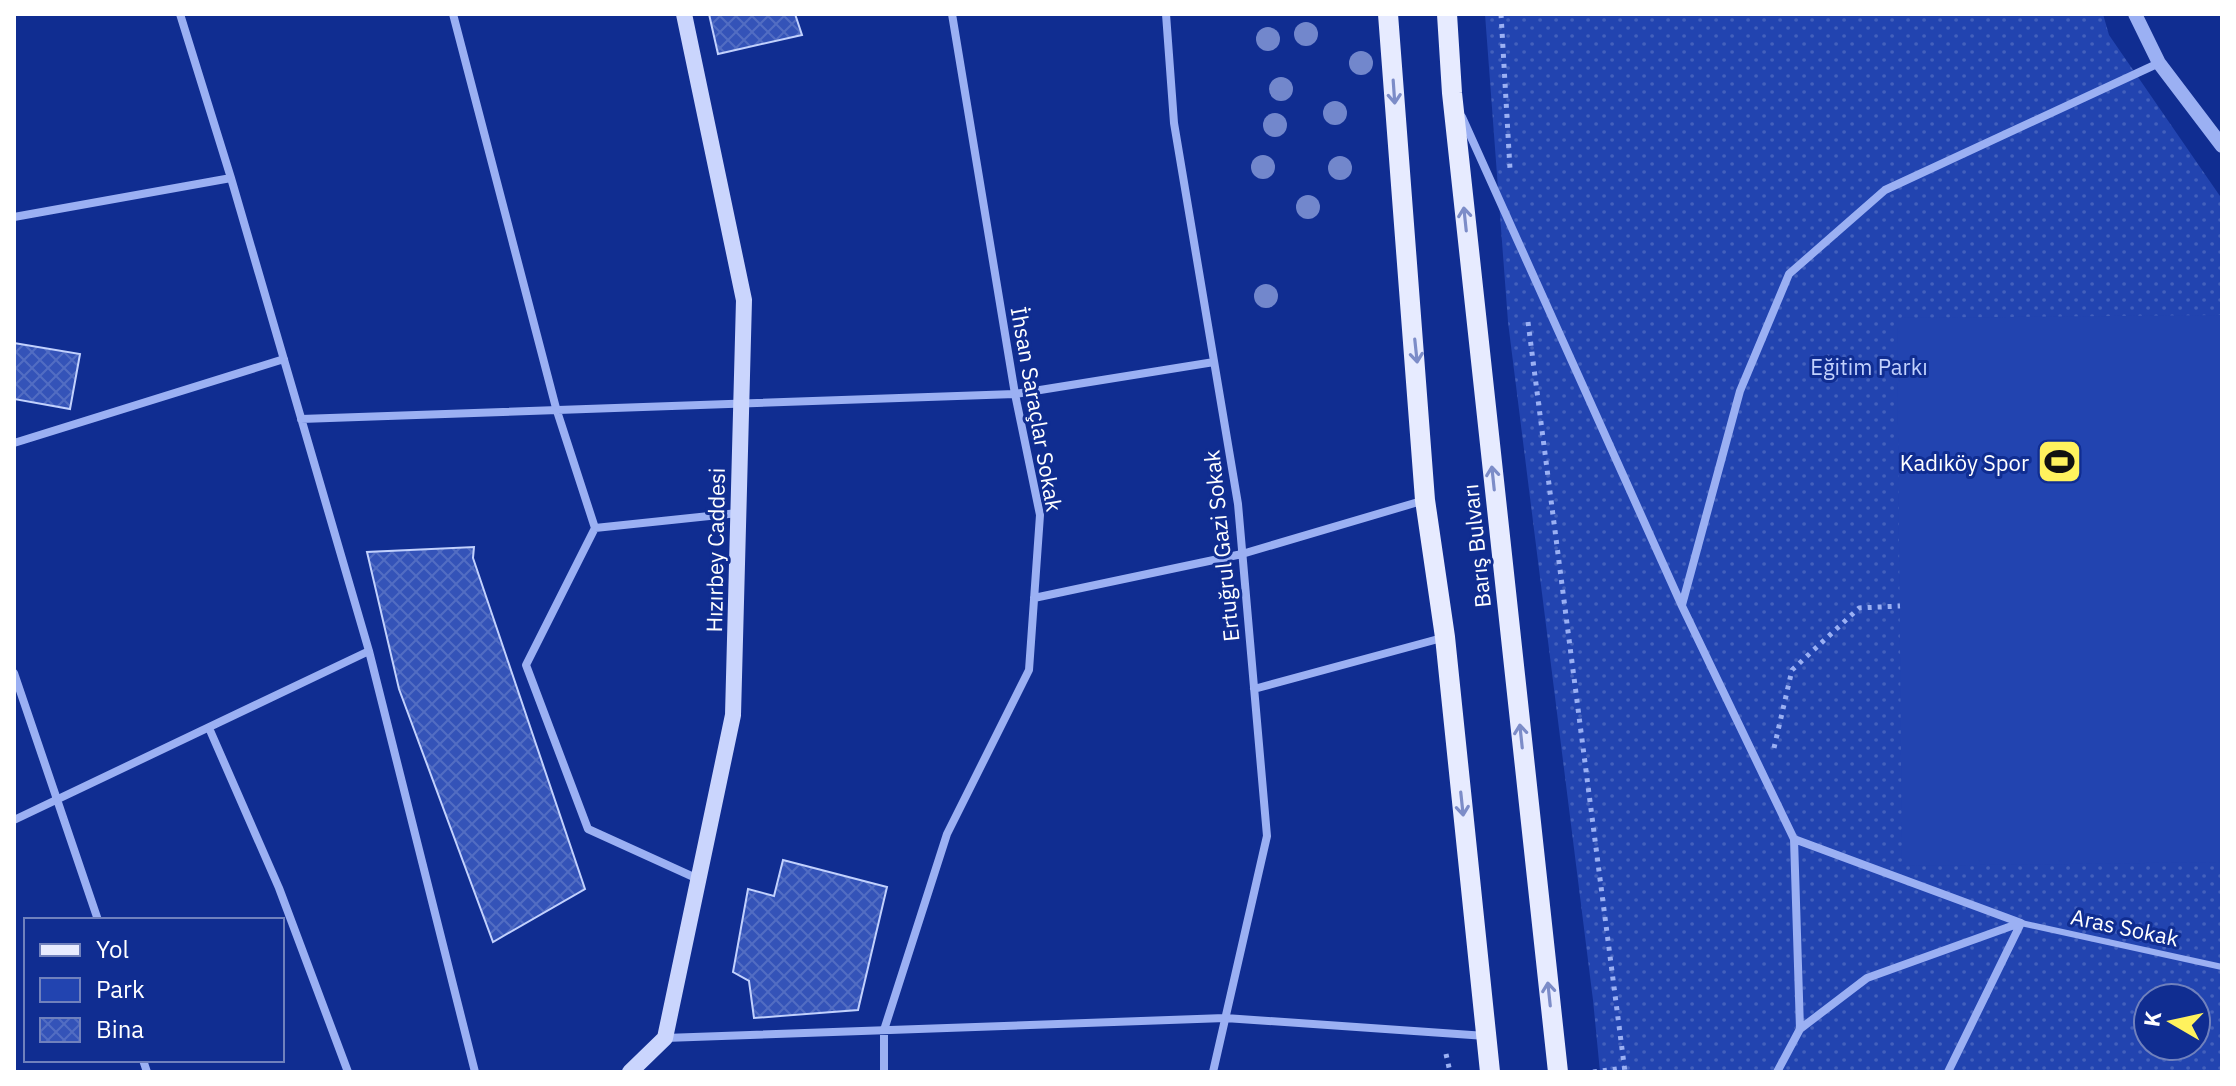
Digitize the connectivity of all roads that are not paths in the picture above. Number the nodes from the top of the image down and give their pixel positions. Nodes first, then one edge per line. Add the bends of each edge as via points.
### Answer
1 (180, 14) edge
2 (453, 14) edge
3 (684, 14) edge
4 (952, 14) edge
5 (1166, 14) edge
6 (1388, 14) edge
7 (1447, 14) edge
8 (2135, 14) edge
9 (2159, 63) junction
10 (1452, 93) junction
11 (2222, 146) edge
12 (231, 178) junction
13 (14, 217) edge
14 (284, 359) junction
15 (1214, 362) junction
16 (1015, 394) junction
17 (741, 402) junction
18 (556, 408) junction
19 (301, 419) junction
20 (14, 443) edge
21 (1425, 500) junction
22 (738, 513) junction
23 (595, 528) junction
24 (1242, 554) junction
25 (1034, 598) junction
26 (1682, 606) junction
27 (1445, 637) junction
28 (369, 651) junction
29 (14, 673) edge
30 (1254, 689) junction
31 (209, 728) junction
32 (58, 799) junction
33 (14, 820) edge
34 (1794, 839) junction
35 (698, 879) junction
36 (97, 918) edge
37 (2021, 923) junction
38 (2222, 967) edge
39 (1225, 1018) junction
40 (1800, 1029) junction
41 (884, 1030) junction
42 (1486, 1036) junction
43 (665, 1038) junction
44 (348, 1072) edge
45 (475, 1072) edge
46 (630, 1072) edge
47 (884, 1072) edge
48 (1213, 1072) edge
49 (1490, 1072) edge
50 (1558, 1072) edge
51 (1777, 1072) edge
52 (1948, 1072) edge

1 - 12 street
2 - 18 street
3 - 17 main road, Hızırbey Caddesi via 744,300
4 - 16 street, İhsan Saraçlar Sokak
5 - 15 street, Ertuğrul Gazi Sokak via 1174,123
6 -> 21 main road, Barış Bulvarı
7 - 10 main road, Barış Bulvarı
8 - 9 street
9 - 11 street
9 - 26 street via 1885,190 1789,274 1740,391
10 - 26 street
50 -> 10 main road, Barış Bulvarı
12 - 13 street
12 - 14 street
14 - 19 street
14 - 20 street
15 - 16 street
15 - 24 street, Ertuğrul Gazi Sokak
16 - 17 street
16 - 25 street, İhsan Saraçlar Sokak via 1040,515
17 - 18 street
17 - 22 main road, Hızırbey Caddesi
18 - 19 street
18 - 23 street
19 - 28 street
21 - 24 street
21 - 27 main road, Barış Bulvarı
22 - 23 street
22 - 35 main road, Hızırbey Caddesi via 733,715
23 - 35 street via 526,665 588,829
24 - 25 street
24 - 30 street, Ertuğrul Gazi Sokak
25 - 41 street, İhsan Saraçlar Sokak via 1029,670 947,834
26 - 34 street
27 - 30 street
27 -> 42 main road, Barış Bulvarı
28 - 31 street
28 - 45 street
29 - 32 street
30 - 39 street, Ertuğrul Gazi Sokak via 1267,836
31 - 32 street
31 - 44 street via 279,888
32 - 33 street
32 - 36 street
34 - 37 street
34 - 40 street
35 - 43 main road, Hızırbey Caddesi
37 - 38 lane, Aras Sokak
37 - 40 street via 1867,978
37 - 52 street
39 - 41 street
39 - 42 street
39 - 48 street, Ertuğrul Gazi Sokak
40 - 51 street
41 - 43 street
41 - 47 street, İhsan Saraçlar Sokak
42 - 49 main road, Barış Bulvarı
43 - 46 main road

